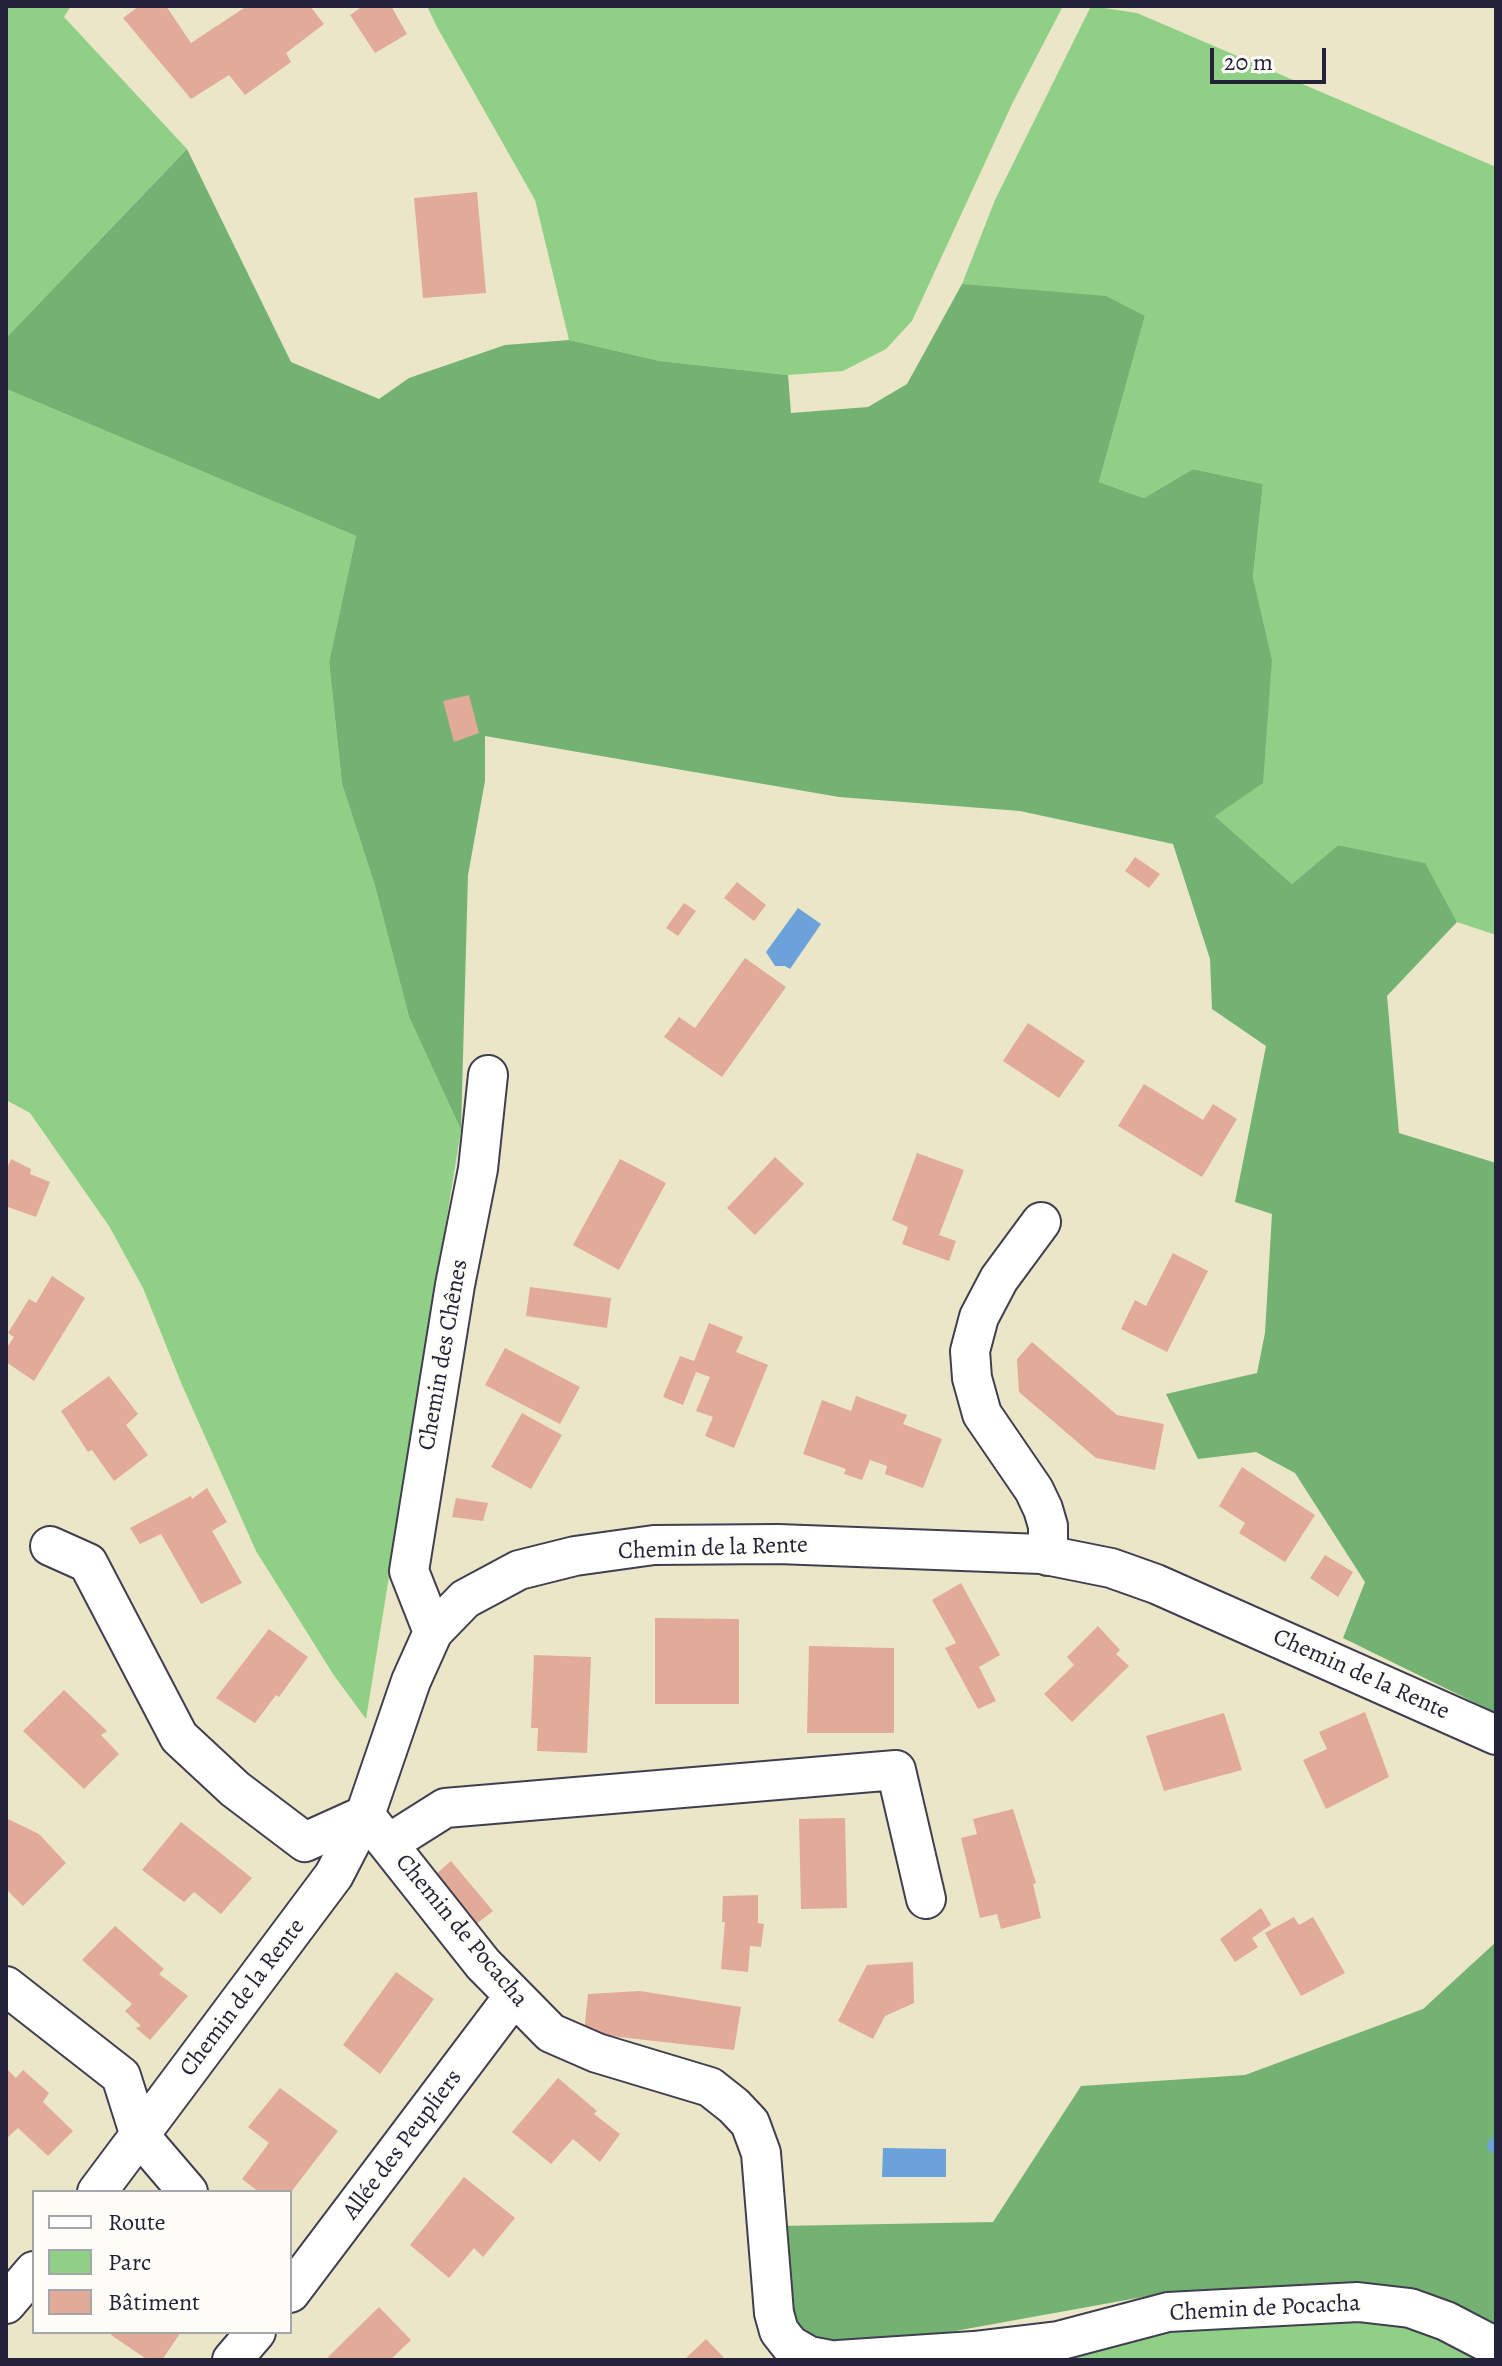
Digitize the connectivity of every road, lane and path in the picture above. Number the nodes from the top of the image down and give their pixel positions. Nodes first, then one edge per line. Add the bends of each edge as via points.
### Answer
1 (488, 1075) dead end
2 (1041, 1222) dead end
3 (50, 1546) dead end
4 (1048, 1556) junction
5 (433, 1632) junction
6 (1496, 1735) edge
7 (377, 1830) junction
8 (926, 1899) dead end
9 (6, 1986) edge
10 (514, 1996) junction
11 (140, 2136) junction
12 (99, 2190) edge
13 (186, 2190) edge
14 (32, 2273) edge
15 (292, 2290) edge
16 (6, 2304) edge
17 (254, 2334) edge
18 (1496, 2347) edge
19 (232, 2360) edge
20 (830, 2360) edge
21 (838, 2360) edge

1 - 5 street, Chemin des Chênes via 478,1169 409,1571
2 - 4 street via 999,1279 979,1317 970,1351 982,1414 1043,1509
3 - 7 street via 88,1563 179,1737 235,1789 305,1842
4 - 5 street, Chemin de la Rente via 778,1544 654,1545 519,1570 465,1599
4 - 6 street, Chemin de la Rente via 1111,1568 1156,1584
5 - 7 street, Chemin de la Rente via 411,1681
7 - 8 street via 445,1808 896,1770
7 - 10 street, Chemin de Pocacha
7 - 11 street, Chemin de la Rente via 334,1875
9 - 11 street via 121,2076
10 - 15 street, Allée des Peupliers
10 - 20 street, Chemin de Pocacha via 551,2033 710,2087 750,2123 761,2153 779,2331 809,2356
11 - 12 street, Chemin de la Rente
11 - 13 street
14 - 16 street
17 - 19 street
18 - 21 street, Chemin de Pocacha via 1410,2308 1358,2302 1168,2312 1058,2341

